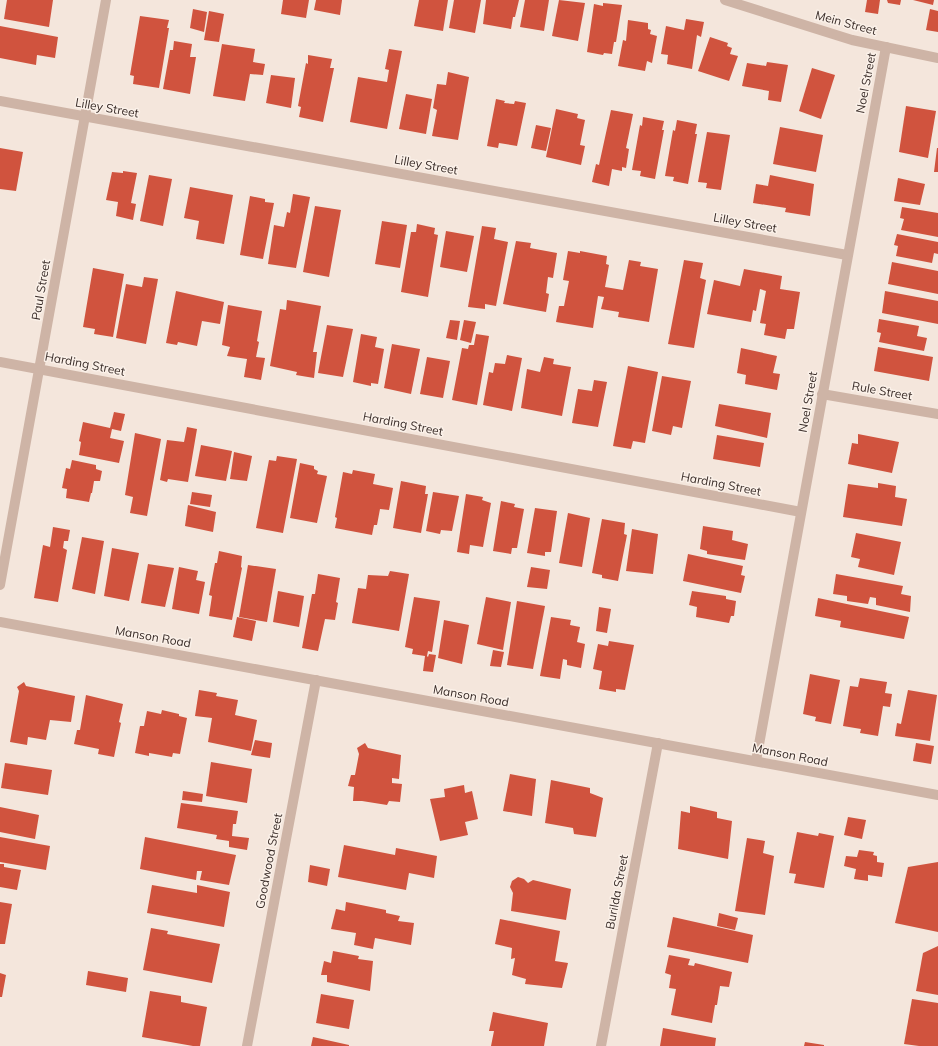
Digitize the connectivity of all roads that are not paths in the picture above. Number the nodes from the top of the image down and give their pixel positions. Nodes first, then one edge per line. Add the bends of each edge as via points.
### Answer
1 (106, 0) edge
2 (725, 0) edge
3 (886, 47) junction
4 (938, 58) edge
5 (0, 102) edge
6 (85, 117) junction
7 (847, 255) junction
8 (0, 362) edge
9 (40, 369) junction
10 (822, 394) junction
11 (938, 414) edge
12 (801, 512) junction
13 (0, 585) edge
14 (0, 622) edge
15 (316, 680) junction
16 (658, 743) junction
17 (756, 761) junction
18 (938, 795) edge
19 (247, 1046) edge
20 (601, 1046) edge

1 - 6 street, Paul Street
2 - 3 street, Mein Street via 852,40
3 - 4 street, Mein Street
3 - 7 street, Noel Street
5 - 6 street, Lilley Street
6 - 7 street, Lilley Street
6 - 9 street, Paul Street
7 - 10 street, Noel Street
8 - 9 street, Harding Street
9 - 12 street, Harding Street
9 - 13 street, Paul Street
10 - 11 street, Rule Street
10 - 12 street, Noel Street
12 - 17 street, Noel Street
14 - 15 street, Manson Road
15 - 16 street, Manson Road
15 - 19 street, Goodwood Street
16 - 17 street, Manson Road
16 - 20 street, Burilda Street
17 - 18 street, Manson Road

